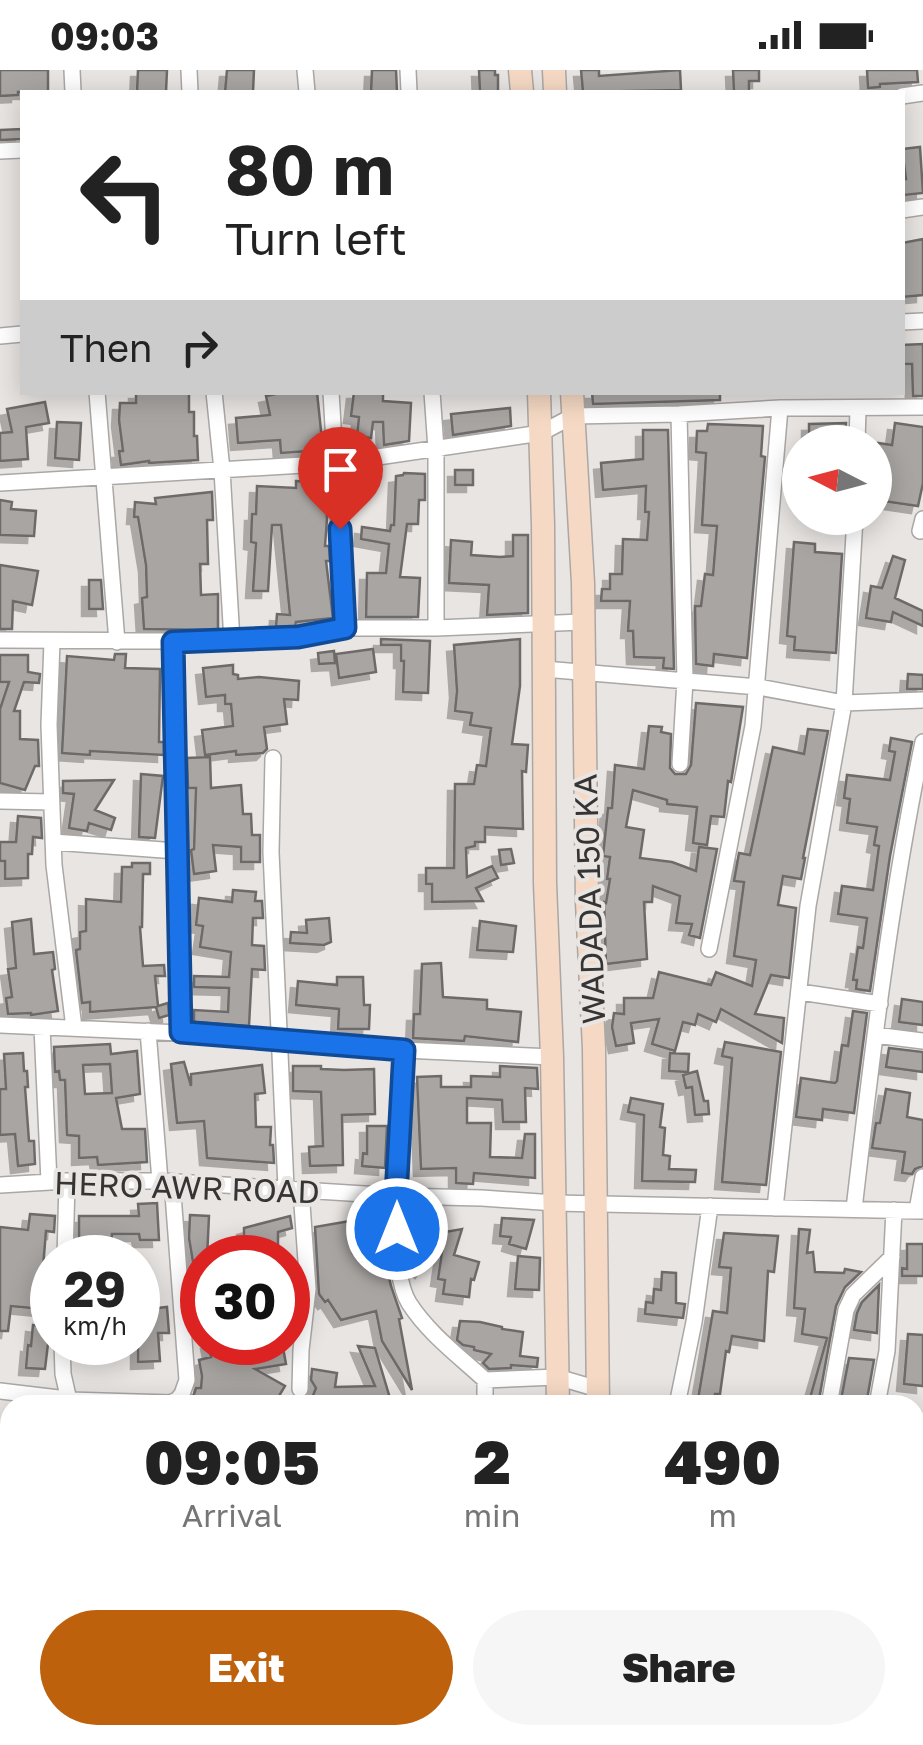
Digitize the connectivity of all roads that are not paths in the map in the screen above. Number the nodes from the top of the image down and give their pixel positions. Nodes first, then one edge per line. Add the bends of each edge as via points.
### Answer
1 (97, 395) edge
2 (214, 395) edge
3 (331, 395) edge
4 (432, 395) edge
5 (539, 395) edge
6 (572, 404) edge
7 (923, 407) edge
8 (780, 408) junction
9 (858, 409) junction
10 (679, 414) junction
11 (858, 425) edge
12 (541, 433) junction
13 (436, 449) junction
14 (337, 463) junction
15 (222, 470) junction
16 (104, 477) junction
17 (0, 483) edge
18 (853, 535) edge
19 (544, 622) junction
20 (582, 622) junction
21 (345, 628) junction
22 (436, 628) junction
23 (0, 640) edge
24 (52, 641) junction
25 (232, 641) junction
26 (117, 642) junction
27 (173, 642) junction
28 (544, 669) junction
29 (584, 672) junction
30 (685, 680) junction
31 (758, 687) junction
32 (923, 700) edge
33 (844, 704) junction
34 (923, 742) edge
35 (272, 758) dead end
36 (680, 764) dead end
37 (0, 801) edge
38 (51, 802) junction
39 (53, 842) junction
40 (177, 851) junction
41 (709, 949) dead end
42 (800, 992) junction
43 (880, 1004) junction
44 (0, 1025) edge
45 (42, 1027) junction
46 (74, 1028) junction
47 (148, 1031) junction
48 (181, 1032) junction
49 (875, 1035) junction
50 (279, 1040) junction
51 (923, 1041) edge
52 (404, 1050) junction
53 (552, 1058) junction
54 (923, 1177) edge
55 (68, 1181) junction
56 (166, 1181) junction
57 (49, 1182) junction
58 (0, 1185) edge
59 (294, 1189) junction
60 (396, 1196) junction
61 (554, 1202) junction
62 (594, 1202) junction
63 (710, 1206) junction
64 (775, 1208) junction
65 (854, 1209) junction
66 (894, 1210) junction
67 (920, 1211) edge
68 (66, 1235) edge
69 (892, 1256) junction
70 (62, 1365) edge
71 (558, 1377) junction
72 (485, 1380) junction
73 (300, 1390) dead end
74 (0, 1391) edge
75 (28, 1395) edge
76 (67, 1395) edge
77 (180, 1395) edge
78 (486, 1395) edge
79 (558, 1395) edge
80 (594, 1395) edge
81 (598, 1395) edge
82 (679, 1395) edge
83 (831, 1395) edge
84 (879, 1395) edge

1 - 16 street
2 - 15 street
3 - 14 street
4 - 13 street
5 - 12 street, WADADA 150 KA
6 - 10 street
6 - 12 street
6 - 20 street, WADADA 150 KA
7 - 9 street
8 - 9 street
8 - 10 street
8 - 31 street
9 - 11 street
10 - 30 street
12 - 13 street
12 - 19 street, WADADA 150 KA
13 - 14 street
13 - 22 street
14 - 15 street
14 - 21 street
15 - 16 street
15 - 25 street
16 - 17 street
16 - 26 street
18 - 33 street
19 - 20 street
19 - 22 street
19 - 28 street, WADADA 150 KA
20 - 29 street, WADADA 150 KA
21 - 22 street
21 - 25 street
23 - 24 street
24 - 26 street
24 - 38 street
25 - 27 street
26 - 27 street
27 - 40 street
28 - 29 street
28 - 53 street, WADADA 150 KA
29 - 30 street
29 - 62 street, WADADA 150 KA
30 - 31 street
30 - 36 street
31 - 33 street
31 - 41 street
32 - 33 street
33 - 42 street via 808,906
34 - 43 street
35 - 50 street
37 - 38 street
38 - 39 street
39 - 40 street
39 - 46 street
40 - 48 street
42 - 43 street
42 - 64 street
43 - 49 street
44 - 45 street
45 - 46 street
45 - 57 street
46 - 47 street
47 - 48 street
47 - 56 street
48 - 50 street
49 - 51 street
49 - 65 street
50 - 52 street
50 - 59 street
52 - 53 street
52 - 60 street
53 - 61 street, WADADA 150 KA
54 - 67 street
55 - 56 street, HERO AWR ROAD
55 - 57 street, HERO AWR ROAD
55 - 68 street
56 - 59 street, HERO AWR ROAD
56 - 77 street via 187,1380
57 - 58 street, HERO AWR ROAD
59 - 60 street, HERO AWR ROAD
59 - 73 street via 308,1289
60 - 61 street, HERO AWR ROAD
60 - 72 street via 398,1262 408,1301
61 - 62 street, HERO AWR ROAD
61 - 71 street, WADADA 150 KA
62 - 63 street, HERO AWR ROAD
62 - 81 street, WADADA 150 KA
63 - 64 street, HERO AWR ROAD
63 - 82 street
64 - 65 street, HERO AWR ROAD
65 - 66 street, HERO AWR ROAD
66 - 67 street, HERO AWR ROAD
66 - 69 street
69 - 83 street via 846,1310
69 - 84 street
70 - 76 street
71 - 72 street
71 - 79 street, WADADA 150 KA
71 - 80 street
72 - 78 street
74 - 75 street

